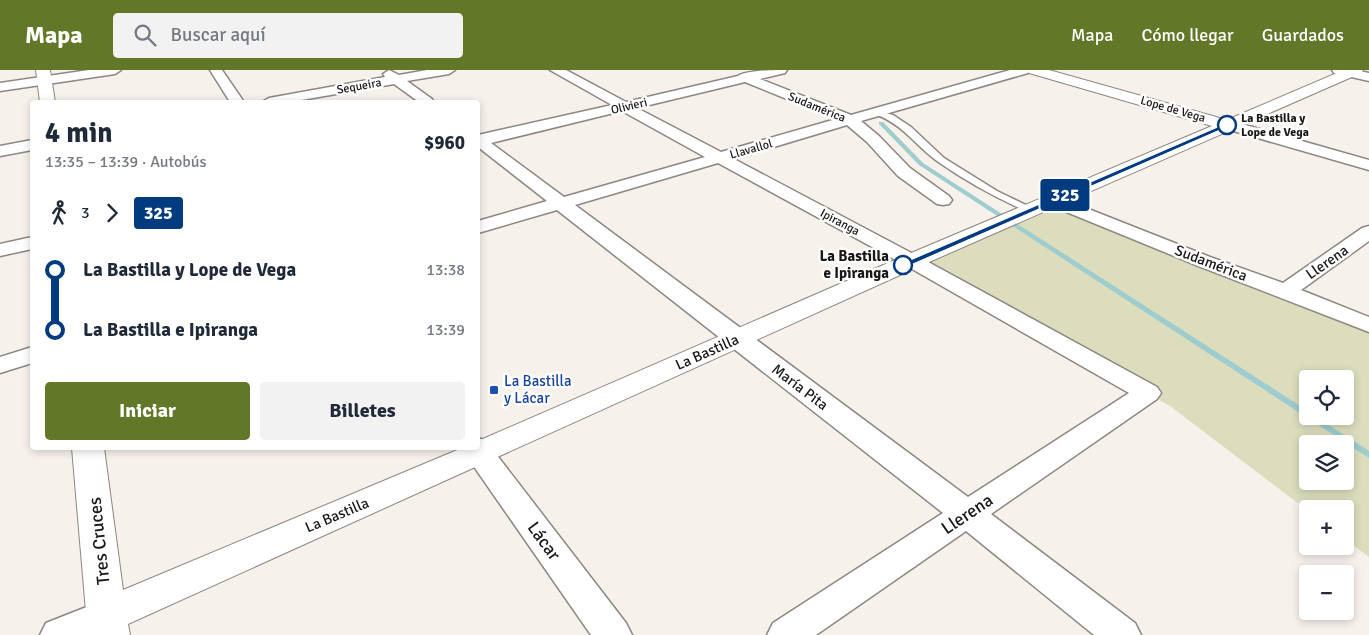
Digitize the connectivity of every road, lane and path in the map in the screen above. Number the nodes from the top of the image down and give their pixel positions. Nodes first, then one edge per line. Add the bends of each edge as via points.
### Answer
1 (115, 70) edge
2 (216, 70) edge
3 (384, 70) edge
4 (449, 70) edge
5 (556, 70) edge
6 (725, 70) edge
7 (781, 70) edge
8 (1024, 70) edge
9 (1034, 70) edge
10 (1348, 71) edge
11 (44, 75) edge
12 (1369, 77) edge
13 (746, 78) junction
14 (397, 80) junction
15 (0, 87) edge
16 (48, 100) edge
17 (236, 100) edge
18 (282, 100) edge
19 (424, 100) edge
20 (624, 107) junction
21 (878, 112) junction
22 (850, 120) junction
23 (1228, 125) junction
24 (480, 141) edge
25 (480, 143) edge
26 (30, 145) edge
27 (0, 151) edge
28 (720, 157) junction
29 (1369, 164) edge
30 (943, 200) dead end
31 (1053, 200) junction
32 (560, 204) junction
33 (1015, 217) junction
34 (480, 226) edge
35 (1366, 238) edge
36 (30, 243) edge
37 (0, 250) edge
38 (912, 261) junction
39 (1285, 291) junction
40 (1369, 325) edge
41 (737, 339) junction
42 (30, 356) edge
43 (0, 365) edge
44 (1148, 393) joint
45 (480, 449) edge
46 (88, 450) edge
47 (478, 450) edge
48 (967, 514) junction
49 (108, 625) edge
50 (59, 635) edge
51 (613, 635) edge
52 (786, 635) edge
53 (1122, 635) edge

1 - 11 street
2 - 17 street
3 - 14 street
4 - 14 street, Sequeira
5 - 20 street, Ipiranga
6 - 13 street, Sudamérica
7 - 13 street, Olivieri
8 - 21 street, Llavallol
9 - 23 street, Lope de Vega
10 - 12 street
10 - 23 street, La Bastilla
11 - 15 street
11 - 16 street
13 - 20 street, Olivieri
13 - 22 street, Sudamérica
14 - 18 street, Sequeira
14 - 19 street
20 - 24 street, Olivieri
20 - 28 street, Ipiranga
21 - 22 street, Llavallol
21 - 33 lane via 912,132 941,160 994,193
22 - 28 street, Llavallol
22 - 30 street, Sudamérica via 904,172
23 - 29 street, Lope de Vega
23 - 31 street, La Bastilla
25 - 32 street, María Pita
26 - 27 street
28 - 32 street, Llavallol
28 - 38 street, Ipiranga
31 - 33 street, La Bastilla
31 - 39 street, Sudamérica
32 - 34 street, Llavallol
32 - 41 street, María Pita
33 - 38 street, La Bastilla
35 - 39 street, Llerena
36 - 37 street
38 - 41 street, La Bastilla
38 - 44 street, Ipiranga
39 - 40 street, Sudamérica
41 - 45 street, La Bastilla
41 - 48 street, María Pita
42 - 43 street
44 - 48 street, Llerena
46 - 49 street, Tres Cruces
47 - 49 street, La Bastilla
47 - 51 street, Lácar
48 - 52 street, Llerena
48 - 53 street, María Pita
49 - 50 street, La Bastilla

